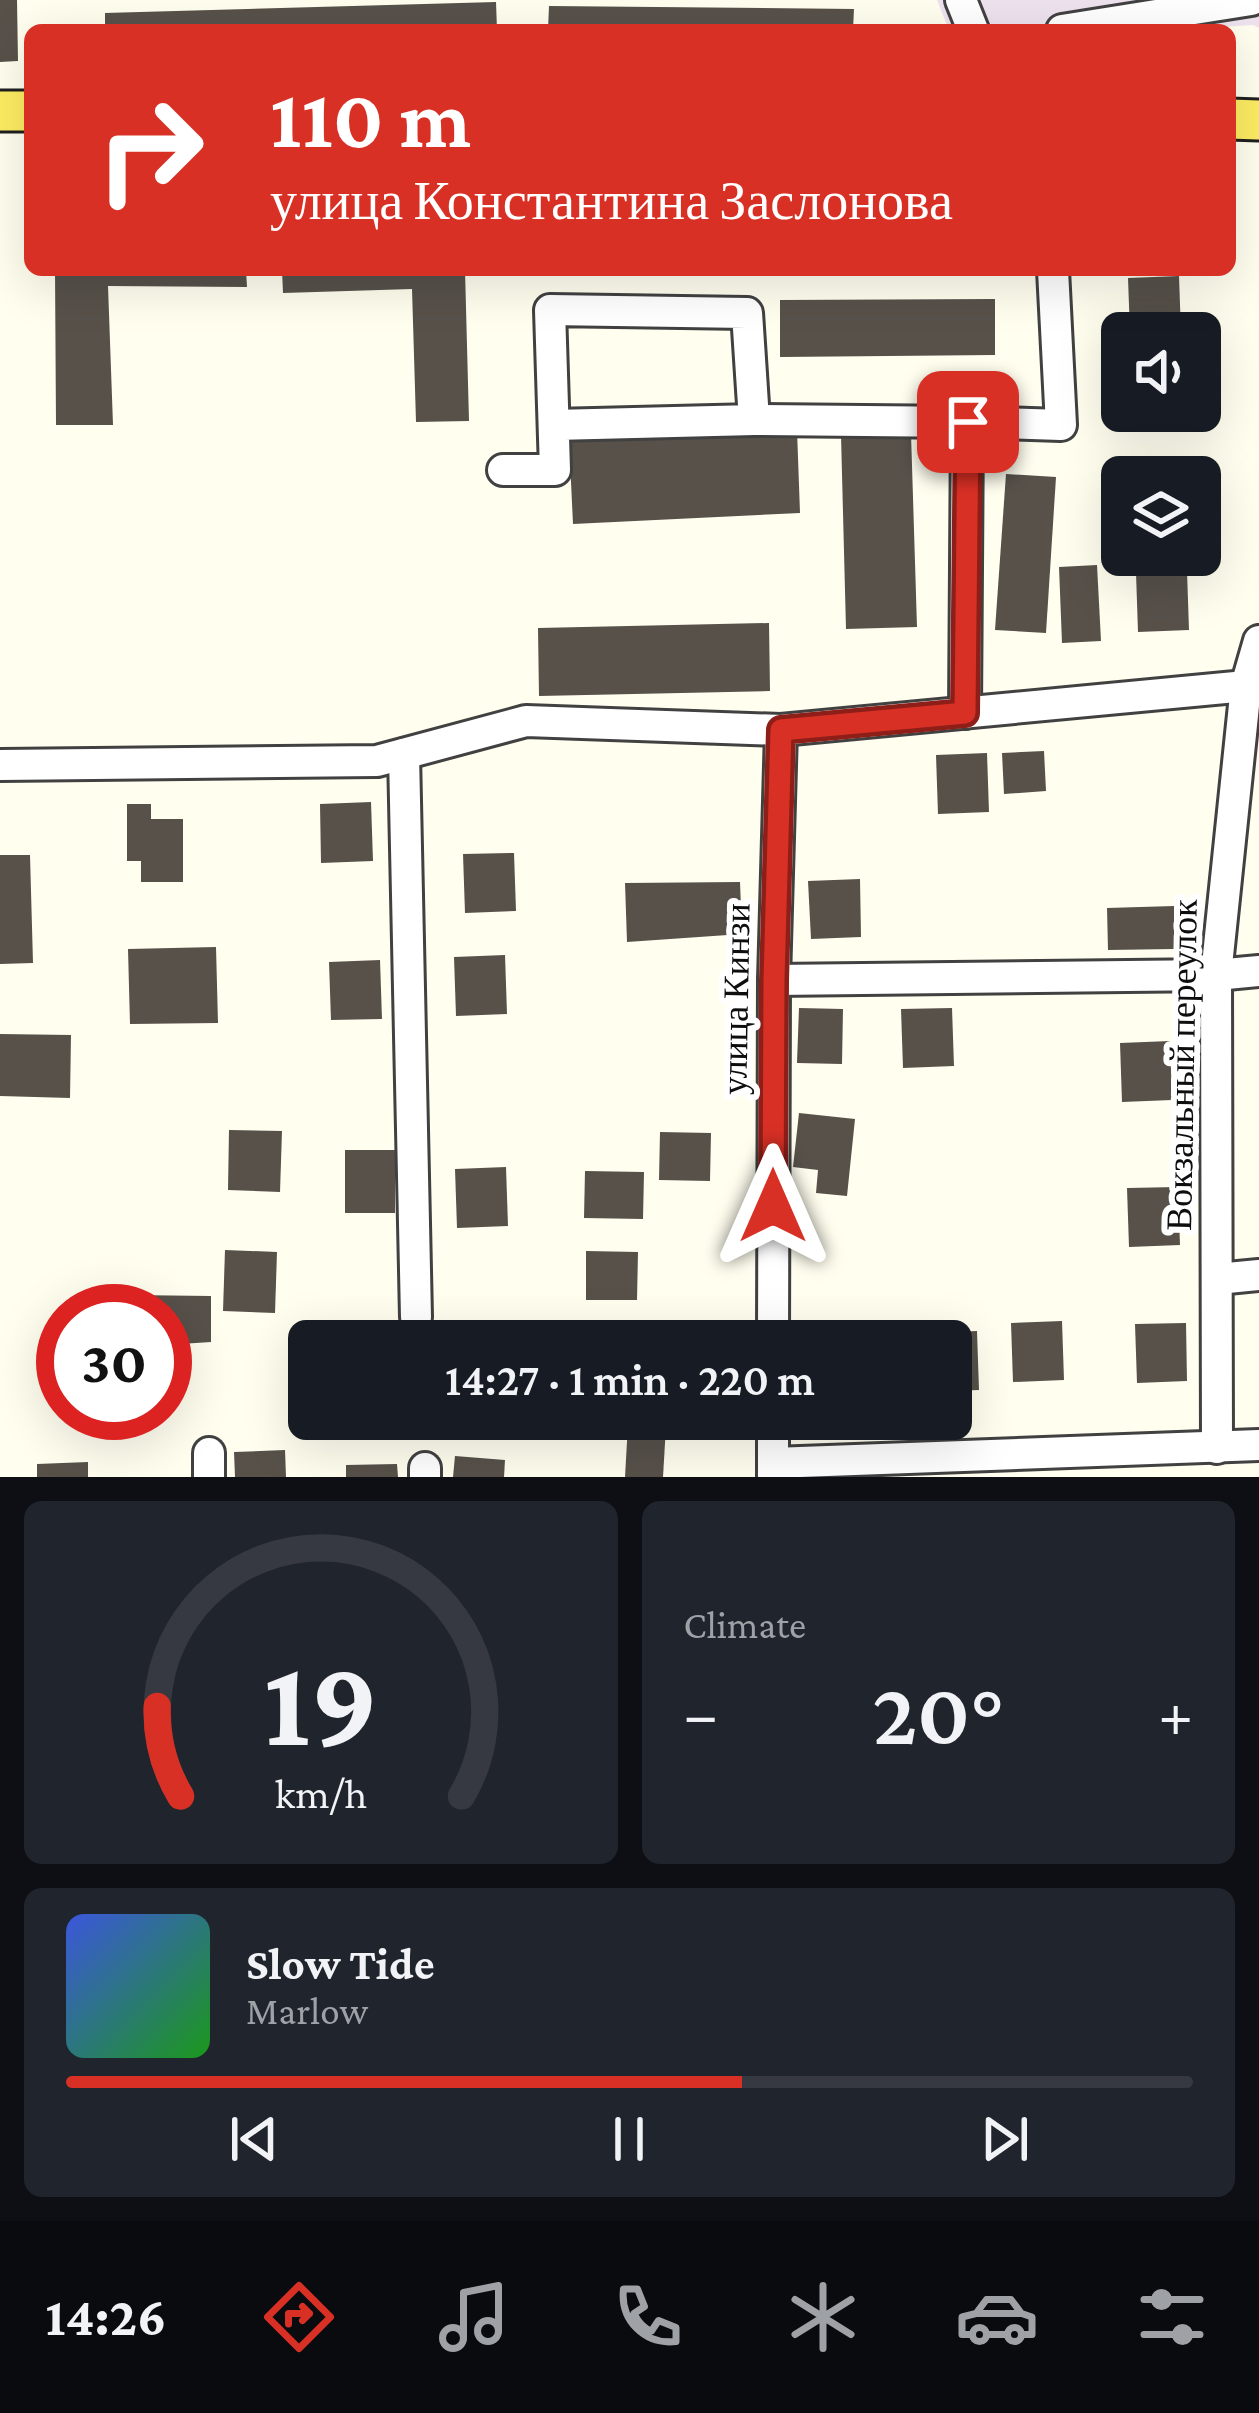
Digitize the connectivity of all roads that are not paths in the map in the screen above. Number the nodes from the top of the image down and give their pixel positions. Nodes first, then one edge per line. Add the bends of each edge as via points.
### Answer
1 (1252, 0) edge
2 (1138, 9) edge
3 (1084, 24) edge
4 (1259, 28) edge
5 (1053, 276) edge
6 (754, 420) junction
7 (968, 422) junction
8 (554, 425) junction
9 (503, 470) dead end
10 (1259, 641) edge
11 (1246, 686) junction
12 (965, 713) junction
13 (781, 730) junction
14 (404, 754) junction
15 (0, 765) edge
16 (1259, 971) edge
17 (1216, 976) junction
18 (774, 980) junction
19 (1259, 1275) edge
20 (1217, 1279) junction
21 (416, 1317) dead end
22 (773, 1320) edge
23 (1259, 1445) edge
24 (1217, 1448) junction
25 (773, 1470) edge

1 - 2 street
1 - 4 street
2 - 3 street
5 - 7 street via 1061,425
6 - 7 street
6 - 8 street
6 - 8 street via 746,314 550,310
7 - 12 street
8 - 9 street via 555,470
10 - 11 street, Вокзальный переулок
11 - 12 street
11 - 17 street, Вокзальный переулок
12 - 13 street
13 - 14 street via 526,721
13 - 18 street, улица Кинзи
14 - 15 street via 377,761
14 - 21 street
16 - 17 street
17 - 18 street
17 - 20 street, Вокзальный переулок
18 - 22 street, улица Кинзи
19 - 20 street
20 - 24 street, Вокзальный переулок
23 - 24 street
24 - 25 street

